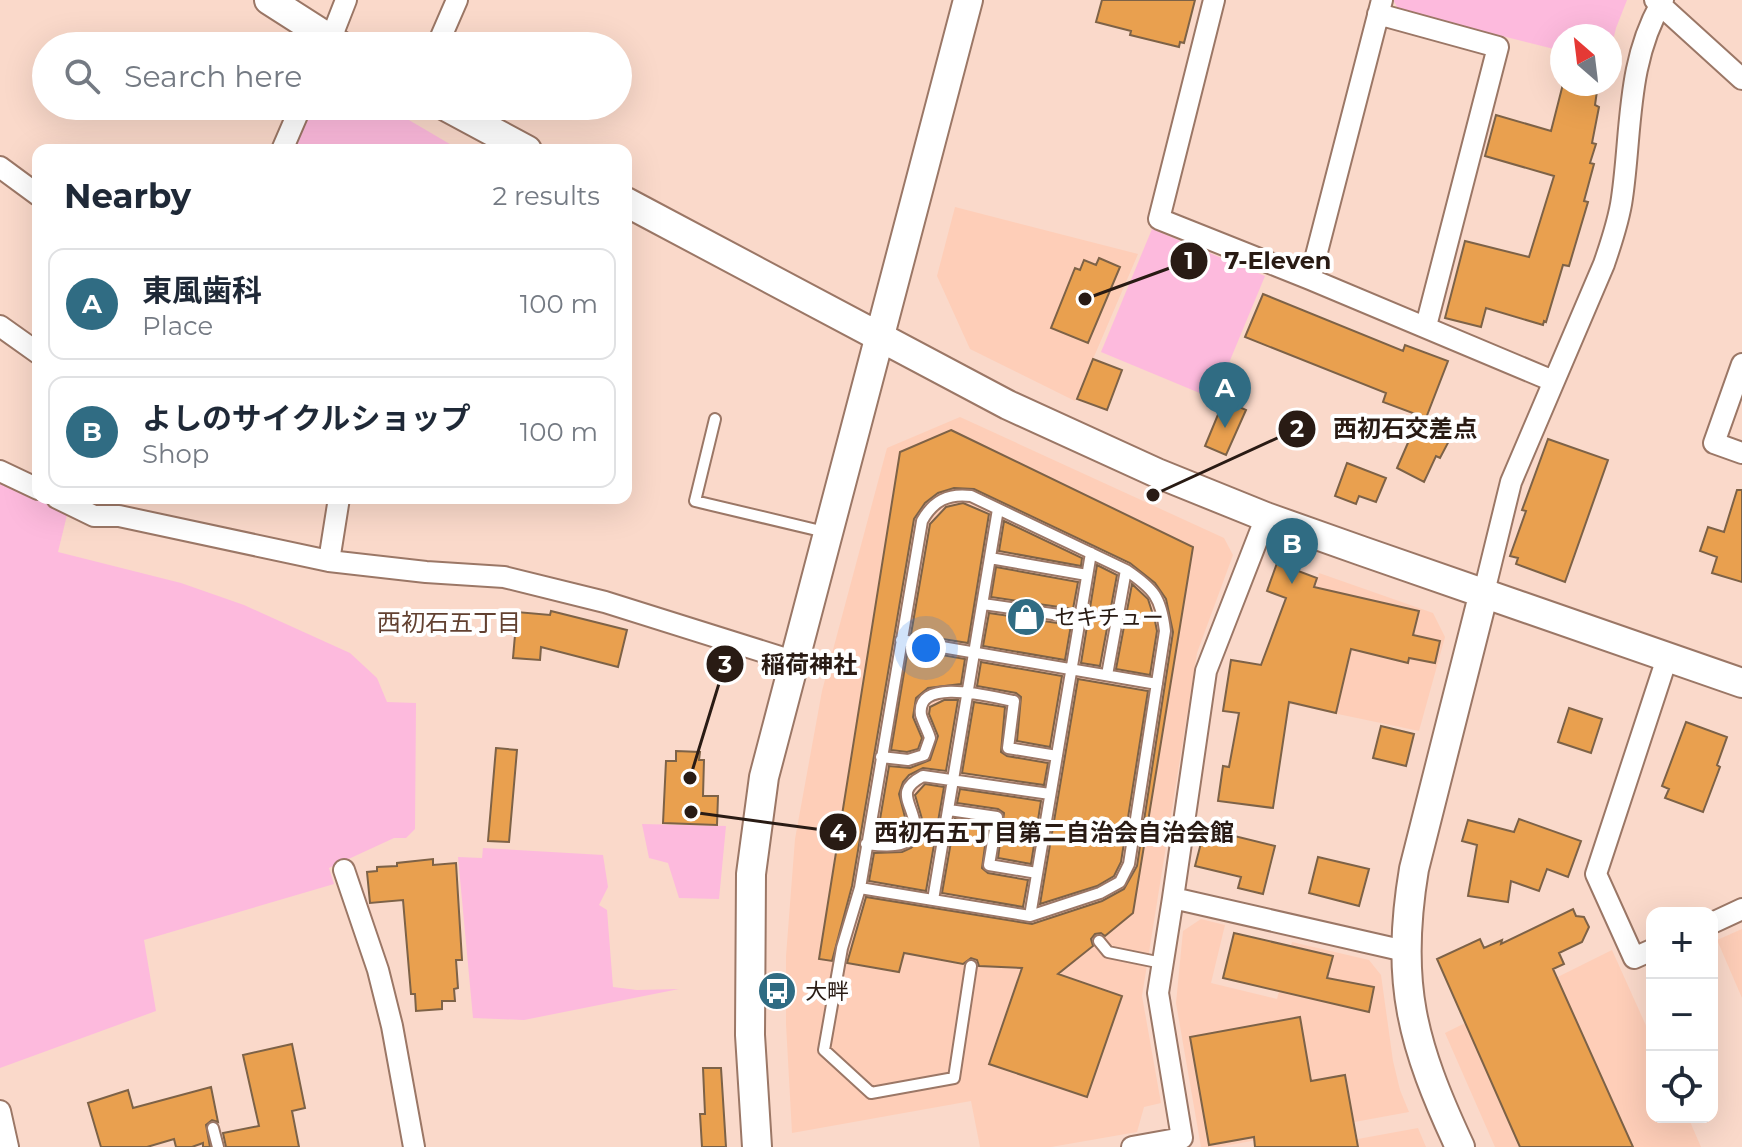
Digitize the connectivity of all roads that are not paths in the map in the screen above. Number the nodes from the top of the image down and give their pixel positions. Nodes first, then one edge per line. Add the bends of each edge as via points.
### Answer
1 (269, 0) edge
2 (346, 0) edge
3 (457, 0) edge
4 (968, 0) edge
5 (1214, 0) edge
6 (1659, 2) edge
7 (1380, 7) edge
8 (316, 32) edge
9 (337, 32) edge
10 (443, 32) edge
11 (1742, 79) edge
12 (295, 120) edge
13 (471, 120) edge
14 (285, 144) edge
15 (516, 144) edge
16 (0, 167) edge
17 (32, 191) edge
18 (632, 205) edge
19 (1310, 279) junction
20 (0, 326) edge
21 (1426, 326) junction
22 (881, 336) junction
23 (32, 349) edge
24 (1742, 364) edge
25 (1553, 381) junction
26 (715, 419) dead end
27 (1742, 453) edge
28 (0, 471) edge
29 (32, 486) edge
30 (69, 504) edge
31 (338, 504) edge
32 (123, 507) edge
33 (998, 509) junction
34 (1266, 517) junction
35 (828, 533) junction
36 (1091, 553) junction
37 (990, 558) junction
38 (329, 561) junction
39 (1126, 570) junction
40 (1087, 575) junction
41 (1484, 592) junction
42 (983, 604) junction
43 (1080, 618) junction
44 (901, 640) junction
45 (975, 652) junction
46 (1667, 658) junction
47 (796, 662) junction
48 (1072, 669) junction
49 (1107, 675) junction
50 (1742, 683) edge
51 (1157, 684) junction
52 (968, 694) junction
53 (1057, 756) junction
54 (881, 757) junction
55 (954, 780) junction
56 (1050, 794) junction
57 (949, 810) junction
58 (866, 844) junction
59 (344, 870) dead end
60 (1037, 873) junction
61 (860, 888) junction
62 (1173, 898) junction
63 (933, 900) junction
64 (1742, 909) edge
65 (1030, 916) junction
66 (1718, 920) edge
67 (1099, 941) dead end
68 (1405, 951) junction
69 (1646, 953) edge
70 (1162, 963) junction
71 (971, 966) dead end
72 (0, 1111) edge
73 (213, 1128) dead end
74 (8, 1147) edge
75 (218, 1147) edge
76 (414, 1147) edge
77 (757, 1147) edge
78 (1132, 1147) edge
79 (1460, 1147) edge

1 - 8 street
2 - 9 street
3 - 10 street
4 - 22 street
5 - 19 street via 1159,219
6 - 11 street
6 - 25 street via 1637,59 1615,233
7 - 19 street
7 - 21 street via 1498,47
12 - 14 street
13 - 15 street
16 - 17 street
18 - 22 street
19 - 21 street
20 - 23 street
21 - 25 street
22 - 34 street via 1008,405
22 - 35 street
24 - 27 street via 1714,443
25 - 41 street via 1511,482
26 - 35 lane via 695,501
28 - 29 street
30 - 32 street via 94,516
31 - 38 street
32 - 38 street
33 - 36 lane
33 - 37 lane
33 - 44 lane via 957,494 930,507 922,521
34 - 41 street
34 - 62 street via 1206,671
35 - 47 street
36 - 39 lane
36 - 40 lane
37 - 40 lane
37 - 42 lane
38 - 47 street via 504,577 605,602
39 - 49 lane
39 - 51 lane via 1156,594 1163,610
40 - 43 lane
41 - 46 street
41 - 68 street via 1414,869
42 - 43 lane
42 - 45 lane
43 - 48 lane
44 - 45 lane
44 - 54 lane
45 - 48 lane
45 - 52 lane
46 - 50 street
46 - 69 street via 1596,874 1634,958
47 - 77 street via 764,777 751,874 750,1035
48 - 49 lane
48 - 53 lane
49 - 51 lane
51 - 65 lane via 1129,864 1120,882
52 - 53 lane via 1014,701 1008,748
52 - 54 lane via 940,691 927,698 921,715 930,738 924,755 908,760
52 - 55 lane
53 - 56 lane
54 - 58 lane
55 - 56 lane
55 - 57 lane
55 - 58 lane via 923,776 914,781 905,800 914,820 906,842 896,848
56 - 60 lane
57 - 60 lane via 997,817 989,865
57 - 63 lane
58 - 61 lane
59 - 76 street via 378,970
60 - 65 lane
61 - 63 lane
61 - 71 lane via 842,948 824,1050 871,1093 954,1078
62 - 68 street
62 - 70 street
63 - 65 lane
64 - 66 street
67 - 70 lane via 1108,952
68 - 79 street via 1416,1036
70 - 78 street via 1158,993 1182,1138
72 - 74 street
73 - 75 lane

